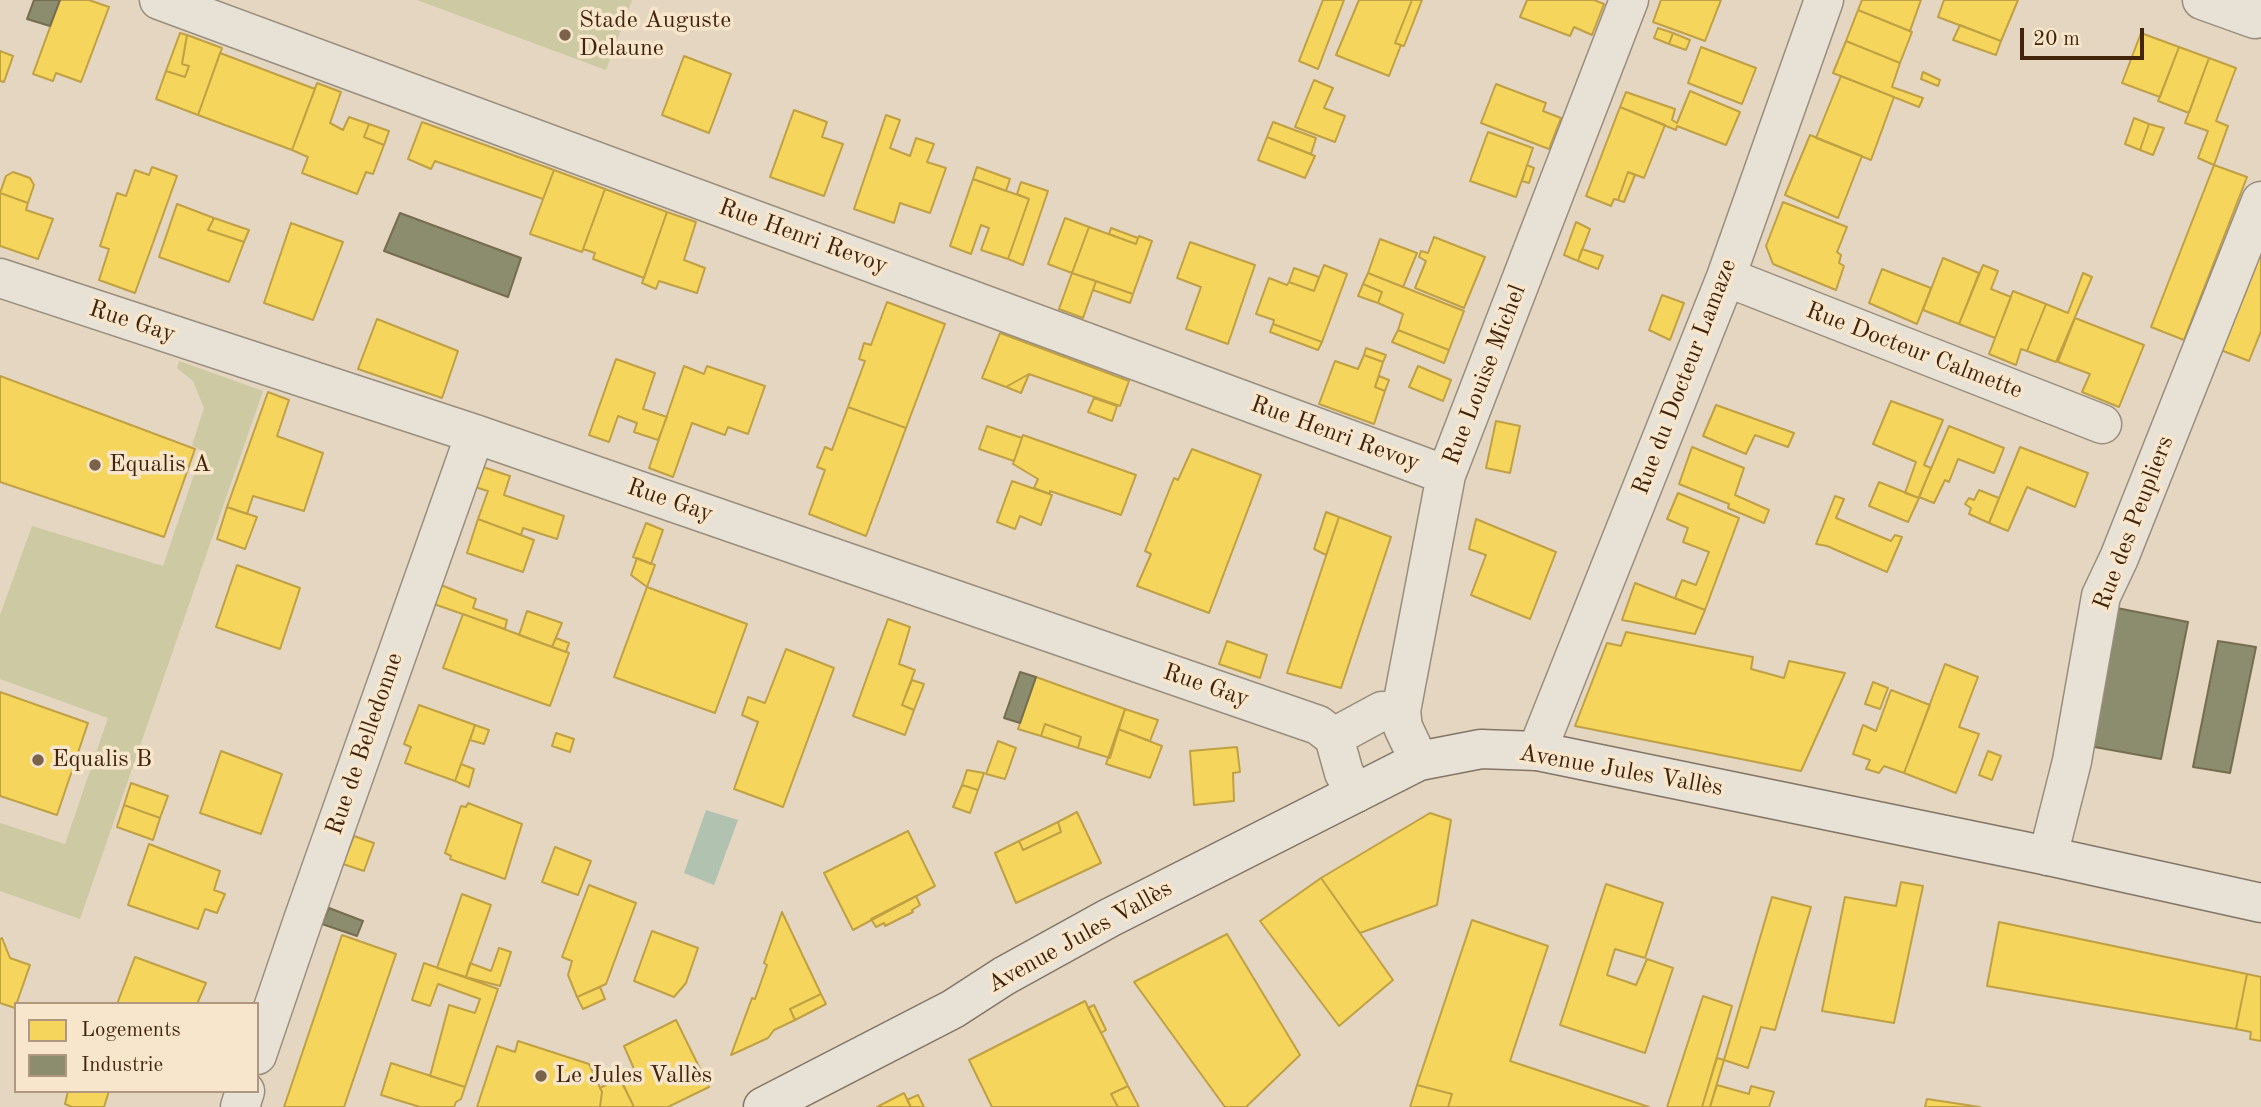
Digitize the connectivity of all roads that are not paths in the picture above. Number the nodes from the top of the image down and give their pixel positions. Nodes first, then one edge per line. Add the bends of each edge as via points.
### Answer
1 (159, 0) edge
2 (1629, 0) edge
3 (1824, 0) edge
4 (2202, 0) edge
5 (2261, 10) edge
6 (2261, 201) edge
7 (1726, 277) junction
8 (0, 278) edge
9 (2102, 424) dead end
10 (475, 434) junction
11 (1446, 475) junction
12 (1401, 711) junction
13 (1334, 737) junction
14 (1537, 751) junction
15 (1419, 761) junction
16 (1356, 793) junction
17 (2048, 856) junction
18 (2261, 903) edge
19 (259, 1049) edge
20 (763, 1107) edge

1 - 11 street, Rue Henri Revoy
2 - 11 street, Rue Louise Michel
3 - 7 street, Rue du Docteur Lamaze
4 - 5 street via 2255,19
6 - 17 street, Rue des Peupliers via 2101,596 2072,761
7 - 9 street, Rue Docteur Calmette
7 - 14 street, Rue du Docteur Lamaze
8 - 10 street, Rue Gay
10 - 13 street, Rue Gay via 1318,725
10 - 19 street, Rue de Belledonne
11 - 12 street, Rue Louise Michel
12 - 13 street via 1382,711
12 - 15 street, Rue Louise Michel via 1403,727
13 - 16 street via 1344,773
14 - 15 street, Avenue Jules Vallès via 1480,749
14 - 17 street, Avenue Jules Vallès
15 - 16 street, Avenue Jules Vallès
16 - 20 street, Avenue Jules Vallès via 1109,918 953,1009
17 - 18 street, Avenue Jules Vallès

